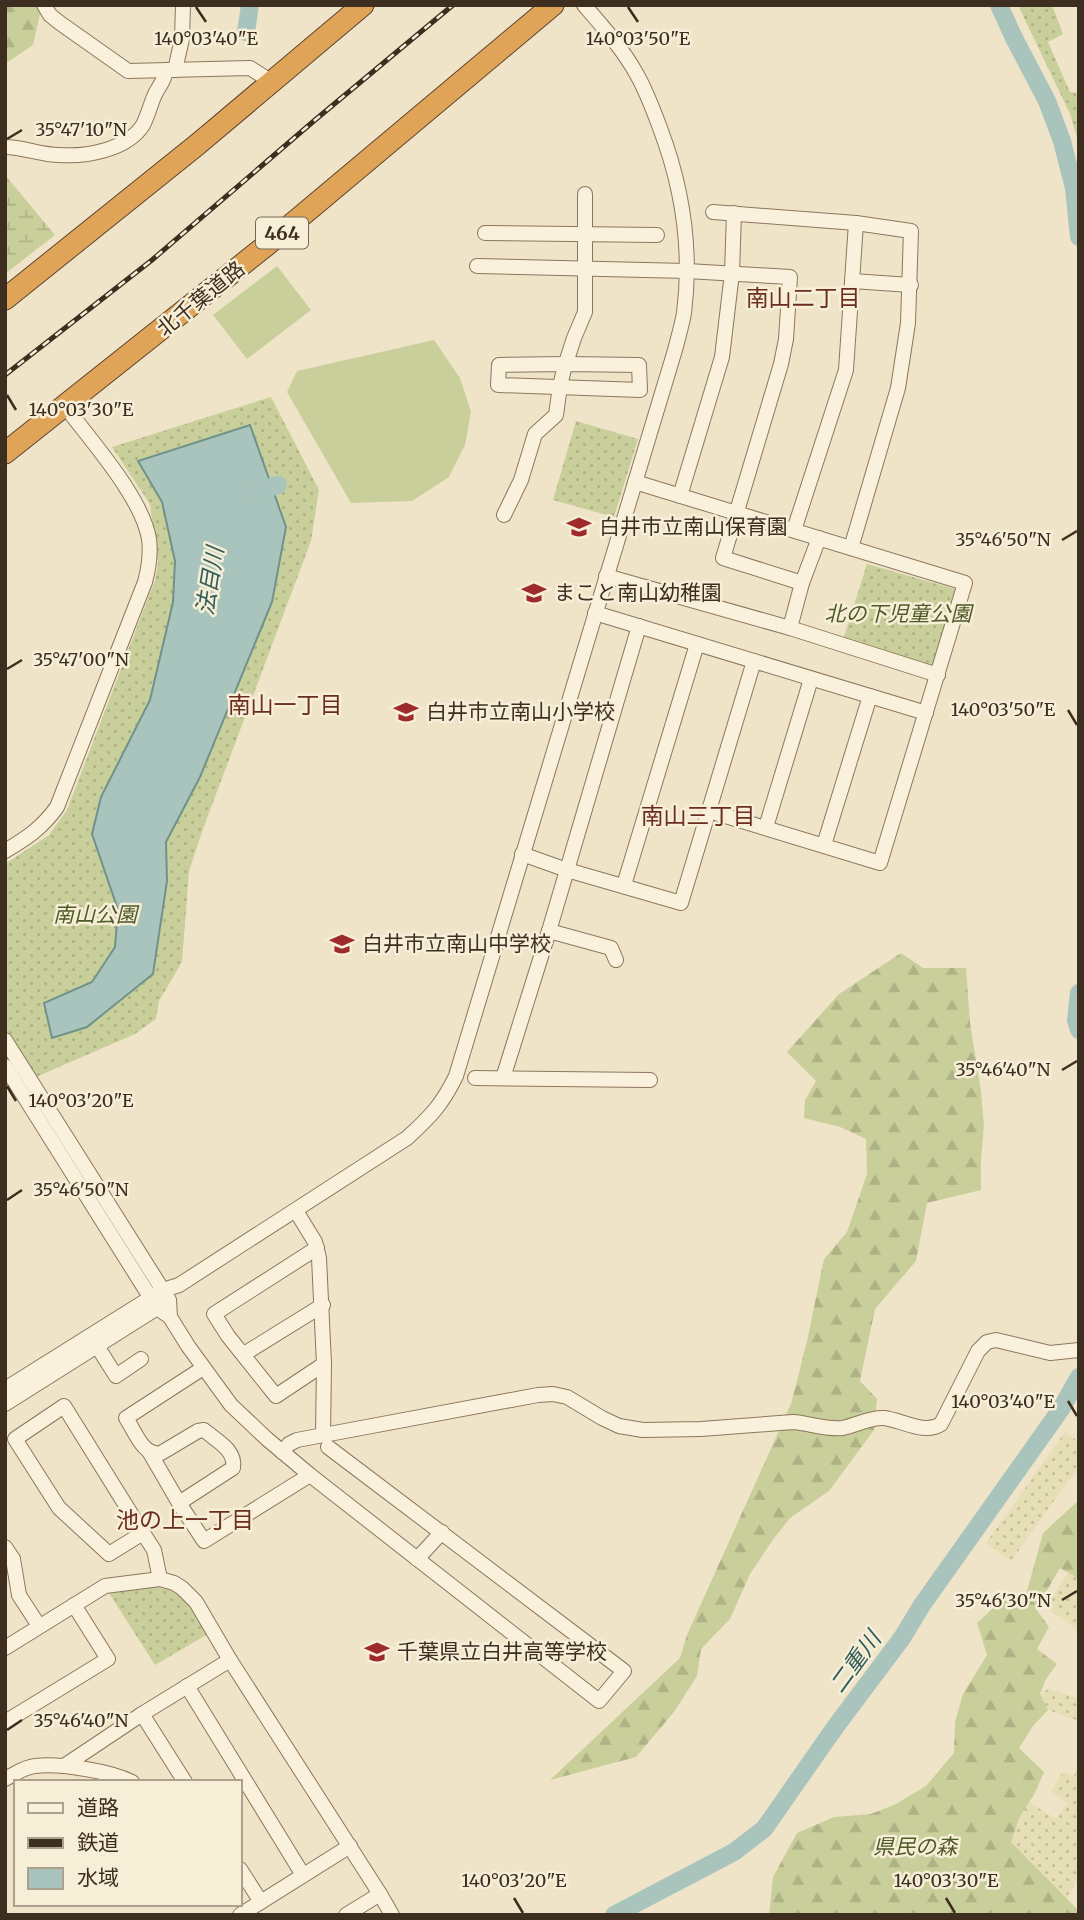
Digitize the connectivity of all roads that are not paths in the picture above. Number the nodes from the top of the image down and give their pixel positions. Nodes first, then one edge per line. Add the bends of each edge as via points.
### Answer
1 (44, 5) edge
2 (183, 5) edge
3 (363, 5) edge
4 (553, 5) edge
5 (584, 5) edge
6 (171, 70) junction
7 (272, 82) junction
8 (5, 147) edge
9 (585, 194) dead end
10 (713, 212) dead end
11 (734, 213) junction
12 (856, 223) junction
13 (485, 233) dead end
14 (586, 233) junction
15 (657, 235) dead end
16 (477, 266) dead end
17 (586, 268) junction
18 (687, 271) junction
19 (732, 273) junction
20 (852, 281) junction
21 (911, 285) junction
22 (5, 299) edge
23 (566, 364) junction
24 (560, 386) junction
25 (65, 406) junction
26 (5, 453) edge
27 (635, 482) junction
28 (680, 496) junction
29 (737, 514) junction
30 (504, 515) dead end
31 (794, 530) junction
32 (818, 538) junction
33 (851, 548) junction
34 (606, 576) junction
35 (802, 583) junction
36 (594, 612) junction
37 (639, 626) junction
38 (790, 628) junction
39 (696, 644) junction
40 (754, 661) junction
41 (938, 675) junction
42 (811, 679) junction
43 (870, 696) junction
44 (926, 713) junction
45 (709, 811) junction
46 (766, 827) junction
47 (824, 845) junction
48 (5, 851) edge
49 (522, 854) junction
50 (567, 870) junction
51 (624, 886) junction
52 (549, 931) junction
53 (616, 960) dead end
54 (5, 1040) edge
55 (5, 1066) edge
56 (475, 1078) dead end
57 (503, 1078) junction
58 (650, 1080) dead end
59 (296, 1211) junction
60 (317, 1248) junction
61 (160, 1299) junction
62 (323, 1305) junction
63 (97, 1346) junction
64 (1074, 1351) edge
65 (244, 1354) junction
66 (141, 1359) dead end
67 (324, 1364) junction
68 (203, 1368) junction
69 (5, 1390) edge
70 (5, 1404) edge
71 (326, 1441) junction
72 (282, 1452) junction
73 (150, 1453) junction
74 (310, 1475) junction
75 (179, 1503) junction
76 (442, 1532) junction
77 (143, 1533) junction
78 (5, 1547) edge
79 (417, 1559) junction
80 (160, 1579) junction
81 (11, 1581) edge
82 (74, 1605) junction
83 (39, 1626) junction
84 (5, 1648) edge
85 (230, 1660) junction
86 (187, 1686) junction
87 (142, 1714) junction
88 (5, 1723) edge
89 (64, 1766) junction
90 (5, 1779) edge
91 (126, 1780) edge
92 (184, 1780) edge
93 (350, 1846) junction
94 (242, 1872) edge
95 (303, 1875) junction
96 (380, 1894) junction
97 (261, 1902) junction
98 (240, 1915) edge
99 (346, 1915) edge
100 (392, 1915) edge

1 - 6 street via 60,23 128,71
2 - 6 street via 182,39
3 - 7 highway
4 - 25 highway, 北千葉道路 / 464 via 268,244
5 - 18 street via 614,40 651,103 678,184
6 - 7 street via 250,68
6 - 8 street via 155,93 143,125 114,147 58,156
7 - 22 highway
9 - 14 street
10 - 11 street
11 - 12 street
11 - 19 street
12 - 20 street
12 - 21 street via 911,231
13 - 14 street
14 - 15 street
14 - 17 street
16 - 17 street
17 - 18 street
17 - 23 street via 585,312
18 - 19 street
18 - 27 street via 684,315
19 - 28 street via 722,357
19 - 29 street via 790,277 781,364
20 - 21 street
20 - 31 street via 846,370
21 - 33 street via 898,388
23 - 24 street
23 - 24 street via 499,365 498,385
23 - 24 street via 639,365 640,390
24 - 30 street via 556,415 535,434
25 - 26 highway, 北千葉道路 / 464
25 - 48 street via 141,512 149,539 149,567 57,807 36,832
27 - 28 street
27 - 34 street
28 - 29 street
29 - 31 street
29 - 35 street via 723,558
31 - 32 street
32 - 33 street
32 - 35 street
33 - 41 street via 965,583
34 - 36 street
34 - 38 street
35 - 38 street
36 - 37 street
36 - 49 street
37 - 39 street
37 - 50 street
38 - 41 street
39 - 40 street
39 - 51 street
40 - 42 street
40 - 45 street
41 - 44 street
42 - 43 street
42 - 46 street
43 - 44 street
43 - 47 street
44 - 47 street via 880,863
45 - 46 street
45 - 51 street via 681,903
46 - 47 street
49 - 50 street
49 - 59 street via 446,1097 407,1138
50 - 51 street
50 - 52 street
52 - 53 street via 611,948
52 - 57 street
54 - 61 street
55 - 61 street
56 - 57 street
57 - 58 street
59 - 60 street
59 - 61 street
60 - 62 street
60 - 65 street via 214,1314
61 - 63 street
61 - 68 street
61 - 69 street
62 - 65 street
62 - 67 street
63 - 66 street via 116,1376
63 - 70 street
64 - 71 street via 1050,1353 996,1340 987,1342 936,1428 882,1418 844,1428 793,1422 643,1430 619,1426 554,1394
65 - 67 street via 275,1396
67 - 71 street
68 - 72 street via 231,1405
68 - 73 street via 126,1418
71 - 72 street via 289,1444
71 - 76 street
72 - 74 street
73 - 75 street
73 - 75 street via 161,1453 204,1430 232,1454 233,1468
74 - 75 street via 204,1541
74 - 79 street
76 - 79 street
76 - 79 street via 624,1671 599,1701
77 - 77 street via 64,1406 15,1439 59,1508 109,1554
77 - 80 street via 154,1550
78 - 81 street via 13,1559
80 - 82 street via 105,1586
80 - 85 street via 189,1594
81 - 83 street
82 - 83 street
82 - 88 street via 108,1659
83 - 84 street
85 - 86 street
85 - 93 street
86 - 87 street
86 - 95 street
87 - 89 street
87 - 92 street
89 - 90 street via 36,1766
89 - 91 street
93 - 95 street
93 - 96 street
94 - 97 street
95 - 97 street
96 - 99 street
96 - 100 street
97 - 98 street

